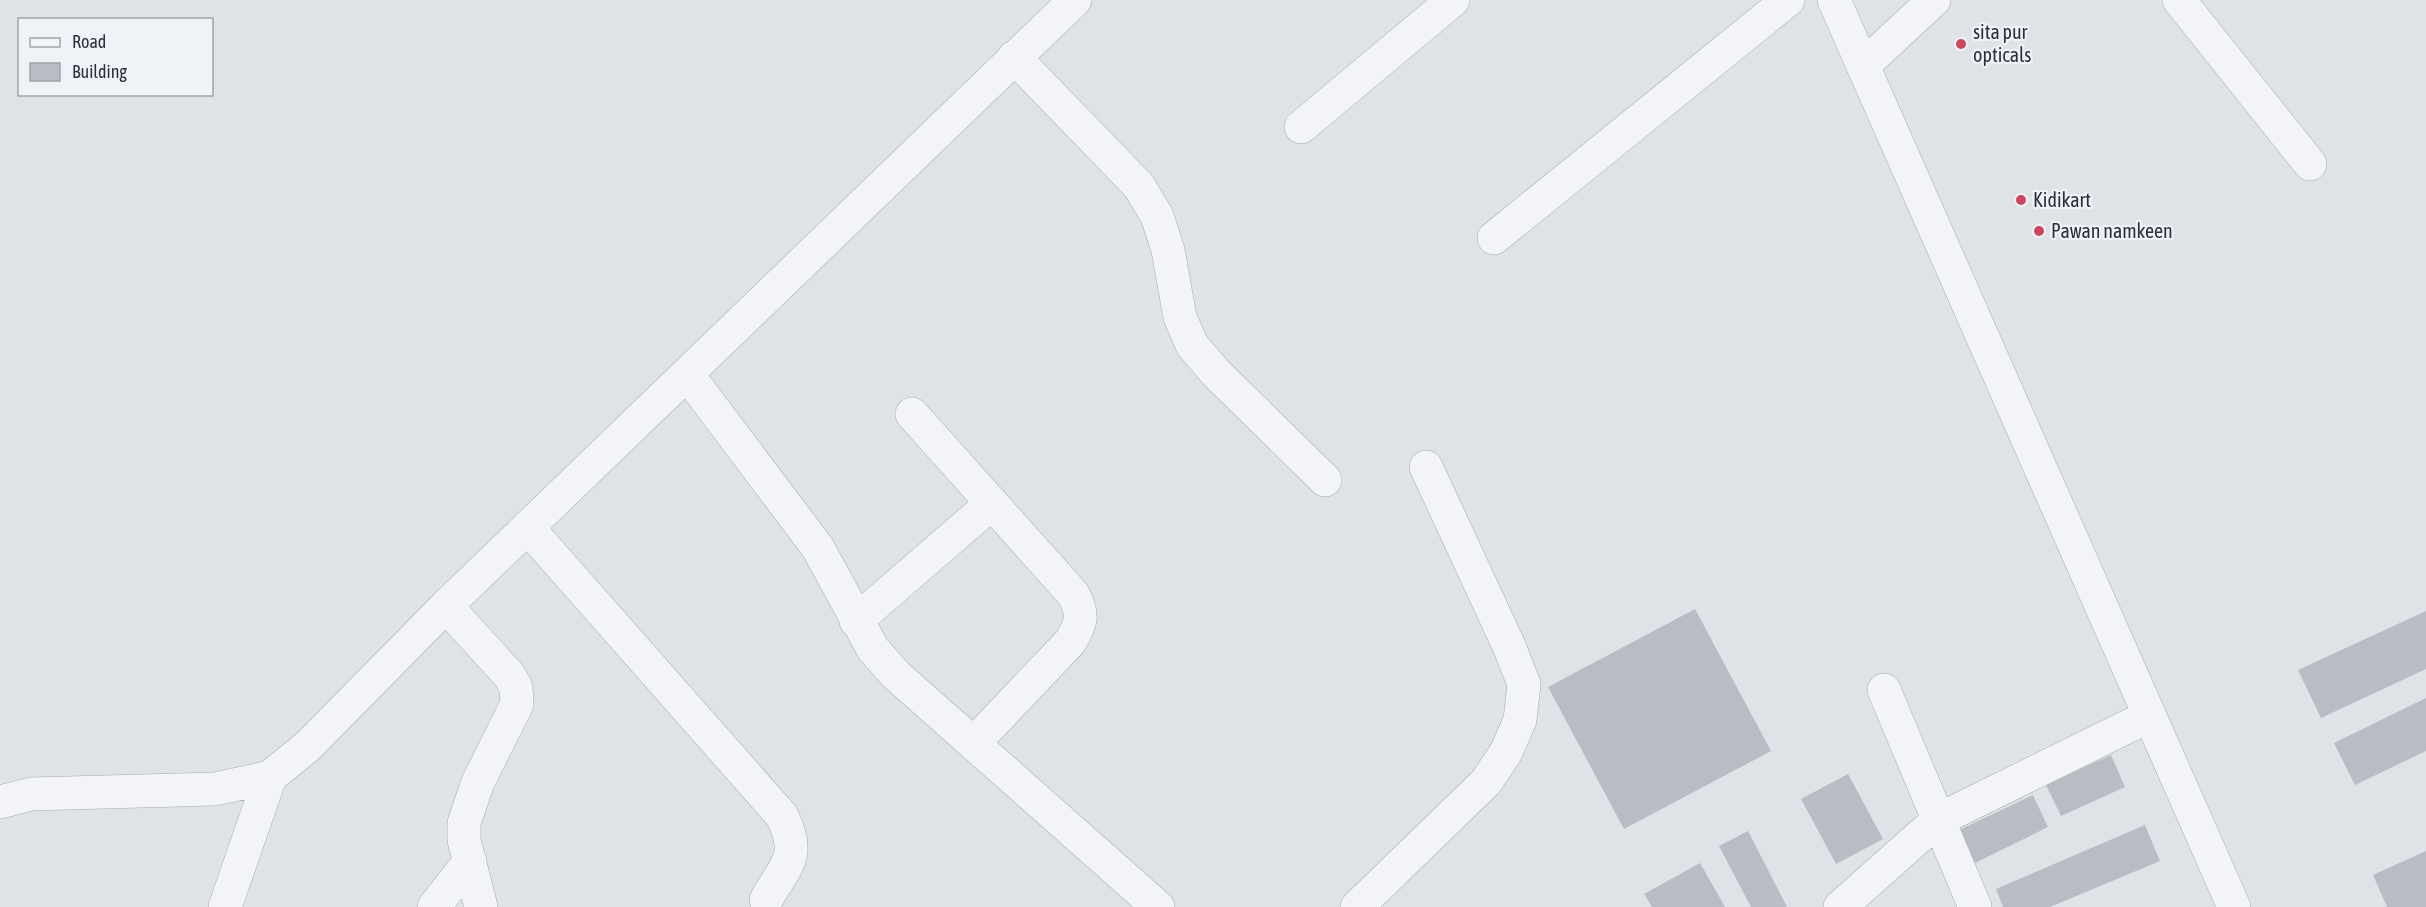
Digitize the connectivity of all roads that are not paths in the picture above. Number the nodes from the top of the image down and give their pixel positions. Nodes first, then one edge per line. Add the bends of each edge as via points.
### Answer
1 (1075, 0) edge
2 (1453, 0) edge
3 (1788, 0) edge
4 (1834, 0) edge
5 (1934, 0) edge
6 (2179, 0) edge
7 (1014, 57) junction
8 (1863, 66) junction
9 (1301, 128) dead end
10 (2310, 164) dead end
11 (1494, 238) dead end
12 (687, 374) junction
13 (912, 414) dead end
14 (1426, 467) dead end
15 (1325, 480) dead end
16 (992, 503) junction
17 (528, 528) junction
18 (446, 606) junction
19 (856, 621) junction
20 (1884, 690) dead end
21 (2149, 716) junction
22 (974, 743) junction
23 (270, 777) junction
24 (0, 802) edge
25 (1938, 820) junction
26 (470, 861) junction
27 (766, 900) dead end
28 (225, 907) edge
29 (434, 907) edge
30 (481, 907) edge
31 (1158, 907) edge
32 (1357, 907) edge
33 (1840, 907) edge
34 (1975, 907) edge
35 (2234, 907) edge

1 - 7 street
2 - 9 street
3 - 11 street
4 - 8 street
5 - 8 street
6 - 10 street
7 - 12 street
7 - 15 street via 1139,186 1157,216 1168,250 1180,317 1192,345 1216,374
8 - 21 street
12 - 17 street
12 - 19 street via 818,548
13 - 16 street
14 - 32 street via 1524,684 1520,720 1506,752 1486,782
16 - 19 street
16 - 22 street via 1073,594 1082,610 1080,625 1070,642
17 - 18 street
17 - 27 street via 782,816 792,837 792,854
18 - 23 street via 308,746
18 - 26 street via 516,687 517,704 511,721 468,807 464,840
19 - 22 street via 873,649 896,675
20 - 25 street
21 - 25 street
21 - 35 street
22 - 31 street
23 - 24 street via 215,789 31,794
23 - 28 street
25 - 33 street
25 - 34 street
26 - 29 street
26 - 30 street

